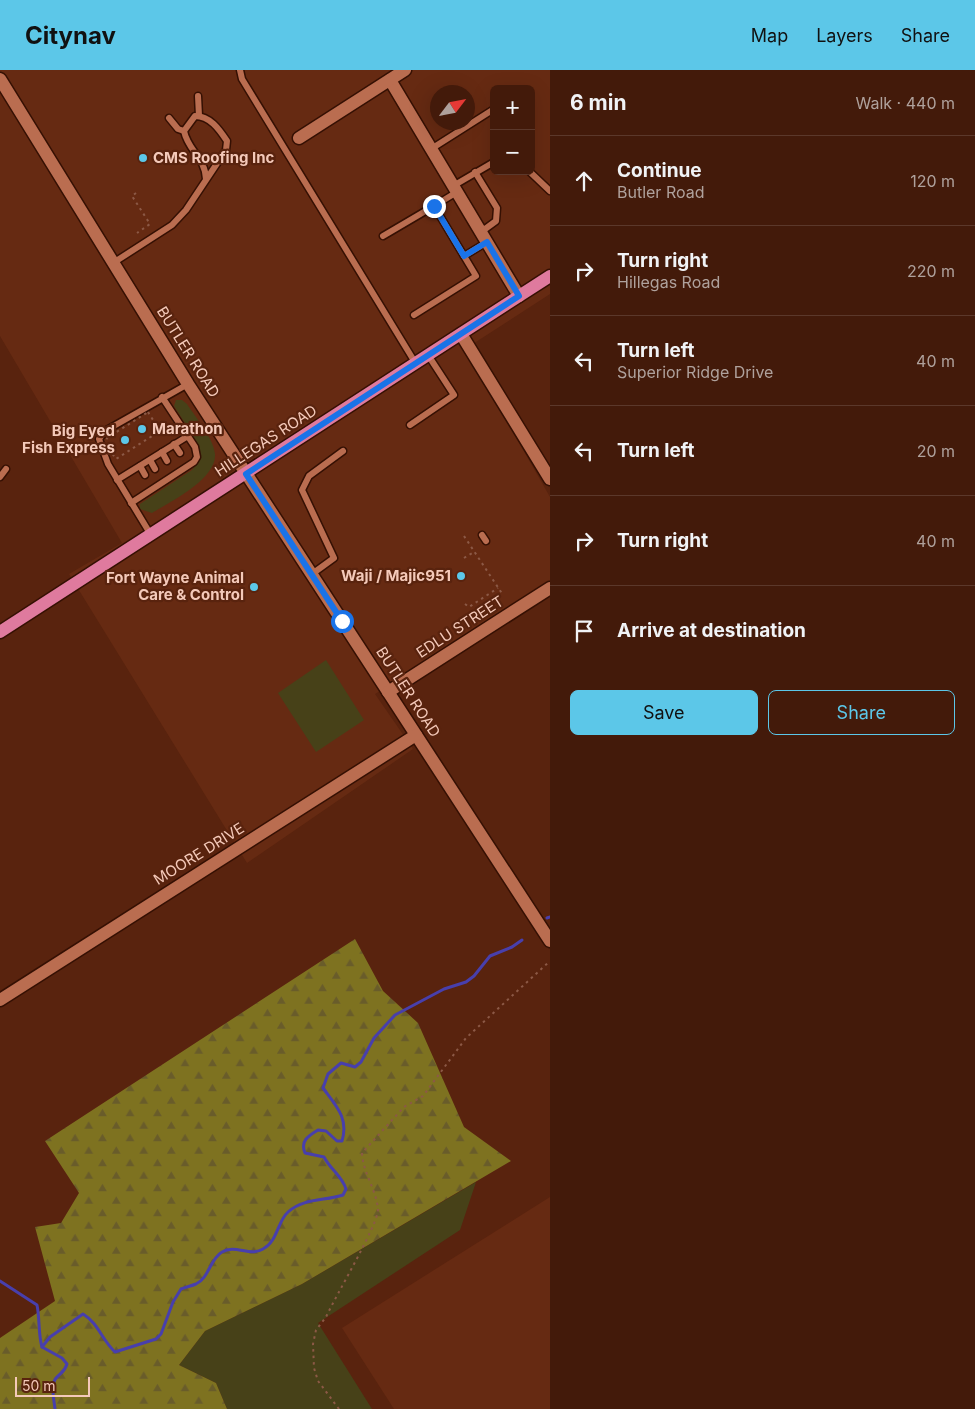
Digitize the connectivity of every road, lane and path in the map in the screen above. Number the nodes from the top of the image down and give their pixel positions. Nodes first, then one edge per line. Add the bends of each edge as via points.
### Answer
1 (240, 70) edge
2 (405, 70) edge
3 (390, 80) junction
4 (2, 86) edge
5 (198, 96) dead end
6 (490, 112) edge
7 (199, 116) junction
8 (168, 118) dead end
9 (184, 131) junction
10 (299, 138) dead end
11 (431, 149) junction
12 (490, 163) edge
13 (475, 172) junction
14 (533, 175) edge
15 (206, 178) junction
16 (455, 189) junction
17 (550, 190) edge
18 (136, 193) dead end
19 (434, 206) junction
20 (136, 233) dead end
21 (383, 236) dead end
22 (484, 237) junction
23 (464, 256) junction
24 (113, 263) junction
25 (550, 276) edge
26 (519, 296) junction
27 (414, 314) dead end
28 (461, 334) junction
29 (428, 355) junction
30 (416, 364) junction
31 (188, 384) junction
32 (162, 397) junction
33 (410, 424) dead end
34 (188, 436) junction
35 (174, 444) junction
36 (343, 451) dead end
37 (162, 452) junction
38 (180, 453) dead end
39 (116, 459) joint
40 (150, 460) junction
41 (167, 461) dead end
42 (140, 466) junction
43 (6, 469) dead end
44 (155, 469) dead end
45 (246, 474) junction
46 (146, 475) dead end
47 (0, 477) edge
48 (550, 478) edge
49 (117, 480) junction
50 (131, 503) junction
51 (151, 535) junction
52 (482, 535) dead end
53 (464, 536) dead end
54 (486, 541) dead end
55 (474, 552) junction
56 (464, 558) dead end
57 (312, 574) junction
58 (498, 588) junction
59 (550, 588) edge
60 (482, 592) dead end
61 (503, 595) dead end
62 (485, 596) junction
63 (465, 604) dead end
64 (0, 632) edge
65 (388, 692) junction
66 (416, 735) junction
67 (550, 941) edge
68 (550, 962) edge
69 (0, 1000) edge
70 (340, 1409) edge

1 - 30 lane via 242,79
2 - 3 street
3 - 10 street
3 - 11 street
4 - 24 street, BUTLER ROAD
5 - 7 lane
6 - 11 lane
7 - 9 lane via 195,116
7 - 15 lane via 212,122 227,141 226,150
8 - 9 lane
9 - 15 lane via 185,138 206,168
11 - 16 street
12 - 13 lane
13 - 16 lane
13 - 22 lane via 497,208 496,222
14 - 17 lane
15 - 24 lane via 186,210 172,225
16 - 19 lane
16 - 22 street
18 - 20 path via 132,196 150,224
19 - 21 lane
19 - 23 lane
22 - 23 lane
22 - 26 street
23 - 27 lane via 476,276
24 - 31 street, BUTLER ROAD
25 - 26 main road, HILLEGAS ROAD
26 - 28 main road, HILLEGAS ROAD
28 - 29 main road, HILLEGAS ROAD
28 - 48 street
29 - 30 main road, HILLEGAS ROAD
29 - 33 lane via 454,395
30 - 45 main road, HILLEGAS ROAD
31 - 32 lane
31 - 45 street, BUTLER ROAD
32 - 34 lane
32 - 49 lane via 100,435 99,444
34 - 35 lane
34 - 50 lane via 197,457
35 - 37 lane
35 - 38 lane
36 - 57 lane via 308,476 302,490 334,558
37 - 40 lane
37 - 41 lane
39 - 39 path via 106,445 107,438 148,412 160,431
40 - 42 lane
40 - 44 lane
42 - 46 lane
42 - 49 lane
43 - 47 lane
45 - 51 main road, HILLEGAS ROAD
45 - 57 street, BUTLER ROAD
49 - 50 lane
50 - 51 lane
51 - 64 main road, HILLEGAS ROAD
52 - 54 lane
53 - 55 path
55 - 56 path
55 - 58 path
57 - 65 street, BUTLER ROAD
58 - 61 path
58 - 62 path
59 - 65 street, EDLU STREET
60 - 62 path
62 - 63 path via 469,607
65 - 66 street, BUTLER ROAD
66 - 67 street, BUTLER ROAD
66 - 69 street, MOORE DRIVE
68 - 70 path via 466,1038 423,1096 404,1107 362,1153 378,1210 326,1317 316,1330 313,1344 318,1381

